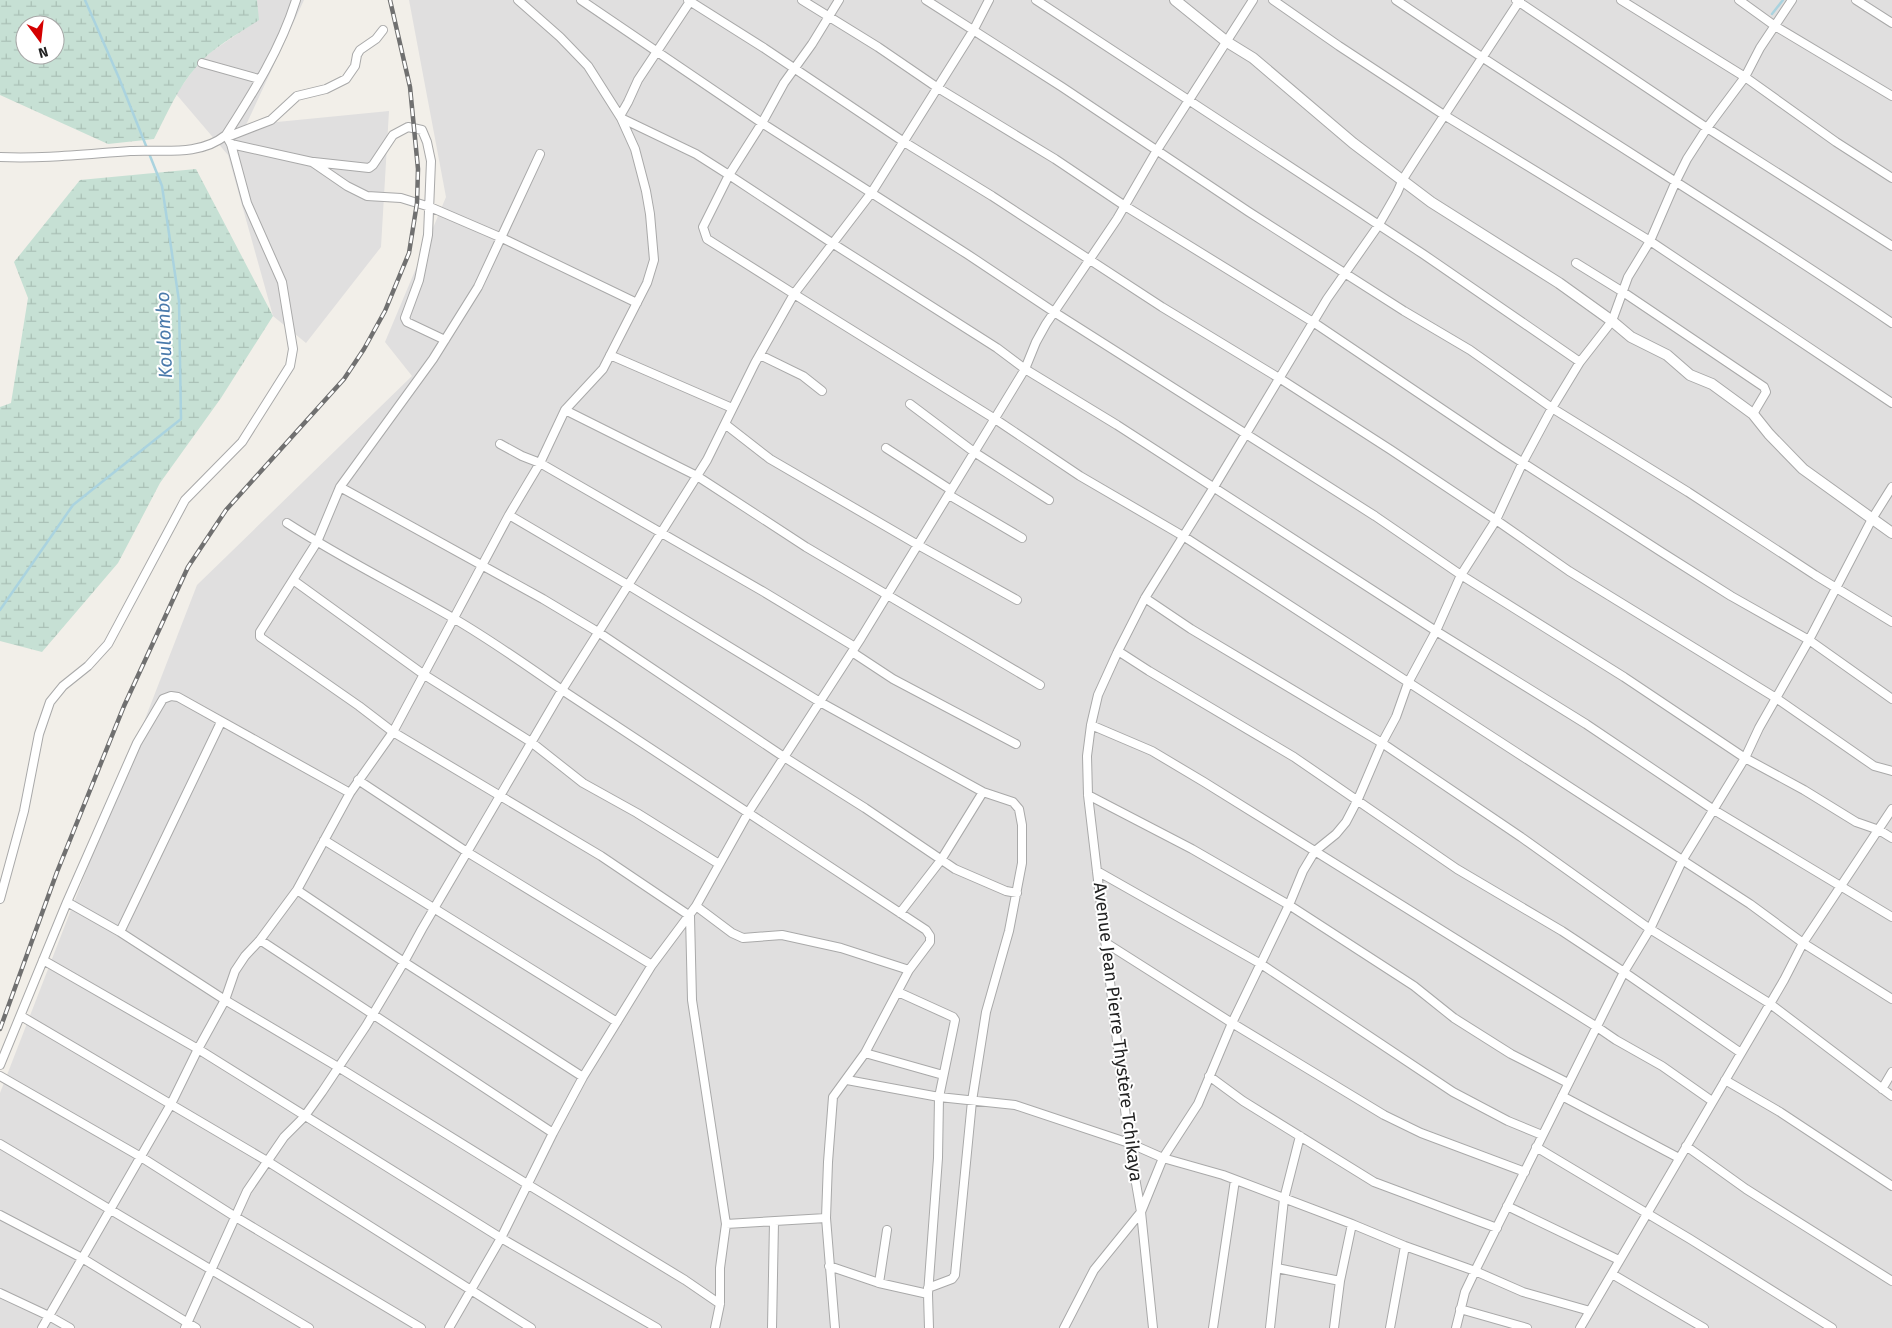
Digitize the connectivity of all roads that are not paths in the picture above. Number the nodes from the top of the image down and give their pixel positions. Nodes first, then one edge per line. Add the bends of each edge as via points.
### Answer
1 (296, 0) edge
2 (580, 0) edge
3 (690, 0) edge
4 (802, 0) edge
5 (839, 0) edge
6 (926, 0) edge
7 (989, 0) edge
8 (1036, 0) edge
9 (1175, 0) edge
10 (1253, 0) edge
11 (1273, 0) edge
12 (1396, 0) edge
13 (1621, 0) edge
14 (1739, 0) edge
15 (1792, 0) edge
16 (1856, 0) edge
17 (523, 1) edge
18 (1518, 1) edge
19 (828, 16) junction
20 (1892, 23) edge
21 (1775, 26) junction
22 (383, 30) dead end
23 (973, 31) junction
24 (1227, 42) junction
25 (656, 51) junction
26 (1481, 58) junction
27 (202, 63) dead end
28 (796, 68) junction
29 (1745, 77) junction
30 (259, 79) junction
31 (938, 88) junction
32 (1892, 96) edge
33 (1190, 101) junction
34 (1444, 115) junction
35 (620, 117) junction
36 (762, 123) junction
37 (1707, 128) junction
38 (228, 139) junction
39 (904, 142) junction
40 (1157, 150) junction
41 (540, 154) dead end
42 (0, 157) edge
43 (312, 162) junction
44 (729, 175) junction
45 (1892, 178) edge
46 (1402, 179) junction
47 (1676, 181) junction
48 (872, 192) junction
49 (1125, 206) junction
50 (430, 207) junction
51 (1378, 226) junction
52 (502, 238) junction
53 (1650, 241) junction
54 (832, 243) junction
55 (1892, 246) edge
56 (1091, 260) junction
57 (1576, 263) dead end
58 (1345, 273) junction
59 (1623, 292) junction
60 (794, 294) junction
61 (637, 303) junction
62 (1054, 312) junction
63 (1612, 321) junction
64 (1313, 322) junction
65 (1892, 323) edge
66 (445, 340) junction
67 (610, 355) junction
68 (760, 355) junction
69 (1580, 362) junction
70 (1025, 370) junction
71 (1279, 378) junction
72 (822, 391) dead end
73 (1892, 403) edge
74 (910, 404) dead end
75 (732, 408) junction
76 (1552, 408) junction
77 (565, 410) junction
78 (1753, 414) junction
79 (995, 419) junction
80 (725, 424) junction
81 (1245, 433) junction
82 (500, 444) dead end
83 (886, 448) dead end
84 (974, 452) junction
85 (1523, 462) junction
86 (540, 463) junction
87 (697, 476) junction
88 (340, 487) junction
89 (1214, 487) junction
90 (1892, 487) edge
91 (950, 492) junction
92 (1049, 500) dead end
93 (509, 515) junction
94 (1872, 519) junction
95 (1496, 520) junction
96 (287, 523) dead end
97 (660, 533) junction
98 (1892, 533) edge
99 (1183, 536) junction
100 (1022, 538) dead end
101 (316, 542) junction
102 (918, 545) junction
103 (482, 566) junction
104 (1461, 575) junction
105 (293, 580) junction
106 (628, 585) junction
107 (1837, 588) junction
108 (887, 595) junction
109 (1145, 598) junction
110 (1017, 600) dead end
111 (454, 618) junction
112 (1892, 622) edge
113 (1436, 631) junction
114 (598, 632) junction
115 (1809, 640) junction
116 (854, 649) junction
117 (1118, 651) junction
118 (423, 674) junction
119 (1408, 683) junction
120 (1040, 685) dead end
121 (562, 690) junction
122 (1776, 698) junction
123 (1892, 699) edge
124 (820, 702) junction
125 (221, 722) junction
126 (1090, 725) junction
127 (393, 732) junction
128 (531, 742) junction
129 (1382, 743) junction
130 (1016, 744) dead end
131 (784, 757) junction
132 (1745, 758) junction
133 (1892, 771) edge
134 (358, 780) junction
135 (983, 792) junction
136 (350, 793) junction
137 (1088, 795) junction
138 (499, 796) junction
139 (1358, 799) junction
140 (1892, 808) edge
141 (1714, 810) junction
142 (748, 813) junction
143 (1879, 830) junction
144 (1892, 838) edge
145 (324, 840) junction
146 (1316, 851) junction
147 (467, 852) junction
148 (941, 860) junction
149 (1682, 861) junction
150 (719, 864) junction
151 (1097, 871) junction
152 (1841, 886) junction
153 (297, 890) junction
154 (1017, 893) junction
155 (0, 899) edge
156 (67, 902) junction
157 (1289, 905) junction
158 (696, 906) junction
159 (434, 909) junction
160 (900, 913) junction
161 (690, 916) junction
162 (1892, 917) edge
163 (1650, 929) junction
164 (120, 932) junction
165 (260, 940) junction
166 (1106, 942) junction
167 (1803, 943) junction
168 (43, 960) junction
169 (404, 962) junction
170 (1261, 964) junction
171 (652, 965) junction
172 (908, 970) junction
173 (1624, 972) junction
174 (898, 992) junction
175 (1892, 999) edge
176 (225, 1000) junction
177 (1769, 1004) junction
178 (372, 1015) junction
179 (21, 1016) junction
180 (617, 1022) junction
181 (1232, 1023) junction
182 (1597, 1027) junction
183 (198, 1049) junction
184 (866, 1053) junction
185 (1741, 1053) junction
186 (0, 1065) edge
187 (338, 1067) junction
188 (1892, 1072) edge
189 (944, 1075) junction
190 (0, 1076) edge
191 (1209, 1076) junction
192 (583, 1077) junction
193 (847, 1080) junction
194 (1724, 1080) junction
195 (1568, 1083) junction
196 (1882, 1089) junction
197 (1562, 1096) junction
198 (1892, 1096) edge
199 (940, 1097) junction
200 (972, 1101) junction
201 (1712, 1101) junction
202 (171, 1104) junction
203 (304, 1116) junction
204 (553, 1133) junction
205 (1542, 1134) junction
206 (1300, 1136) junction
207 (1129, 1143) junction
208 (0, 1144) edge
209 (1686, 1146) junction
210 (1536, 1147) junction
211 (141, 1157) junction
212 (1163, 1158) junction
213 (1679, 1158) junction
214 (268, 1162) junction
215 (1525, 1172) junction
216 (1235, 1180) junction
217 (526, 1184) junction
218 (1892, 1186) edge
219 (1284, 1199) junction
220 (1507, 1206) junction
221 (112, 1209) junction
222 (1141, 1212) junction
223 (1646, 1214) junction
224 (0, 1215) edge
225 (234, 1216) junction
226 (826, 1218) junction
227 (774, 1222) junction
228 (726, 1224) junction
229 (1352, 1224) junction
230 (1497, 1228) junction
231 (887, 1230) dead end
232 (501, 1238) junction
233 (1405, 1246) junction
234 (82, 1258) junction
235 (1619, 1260) junction
236 (829, 1266) junction
237 (211, 1268) junction
238 (1277, 1268) junction
239 (1475, 1271) junction
240 (1612, 1274) junction
241 (1340, 1281) junction
242 (1892, 1282) edge
243 (879, 1283) junction
244 (469, 1290) junction
245 (928, 1291) junction
246 (0, 1293) edge
247 (720, 1304) junction
248 (1460, 1309) junction
249 (1590, 1311) junction
250 (49, 1316) junction
251 (186, 1325) edge
252 (42, 1328) edge
253 (70, 1328) edge
254 (196, 1328) edge
255 (309, 1328) edge
256 (421, 1328) edge
257 (449, 1328) edge
258 (531, 1328) edge
259 (657, 1328) edge
260 (715, 1328) edge
261 (772, 1328) edge
262 (835, 1328) edge
263 (929, 1328) edge
264 (1064, 1328) edge
265 (1153, 1328) edge
266 (1213, 1328) edge
267 (1270, 1328) edge
268 (1334, 1328) edge
269 (1390, 1328) edge
270 (1456, 1328) edge
271 (1527, 1328) edge
272 (1580, 1328) edge
273 (1704, 1328) edge
274 (1832, 1328) edge

1 - 30 street via 282,38
2 - 25 street
3 - 25 street
3 - 28 street
4 - 19 street
5 - 19 street
6 - 23 street
7 - 23 street
8 - 33 street
9 - 24 street
10 - 24 street
11 - 34 street
12 - 26 street
13 - 29 street
14 - 21 street
15 - 21 street
16 - 20 street
17 - 35 street via 588,66
18 - 26 street, Avenue Jean Pierre Thystère Tchikaya
18 - 37 street
19 - 28 street
19 - 31 street
21 - 29 street
21 - 32 street
22 - 38 street via 360,50 346,79 326,89 297,96 271,120
23 - 31 street
23 - 40 street
24 - 33 street
24 - 46 street via 1253,58 1353,143
25 - 35 street
25 - 36 street
26 - 34 street, Avenue Jean Pierre Thystère Tchikaya
26 - 47 street
27 - 30 street
28 - 36 street
28 - 39 street
29 - 37 street
29 - 45 street
30 - 38 street
31 - 39 street
31 - 49 street
33 - 40 street
33 - 51 street
34 - 46 street, Avenue Jean Pierre Thystère Tchikaya
34 - 53 street
35 - 44 street via 696,154
35 - 61 street via 635,149 650,214 654,260
36 - 44 street
36 - 48 street
37 - 47 street
37 - 55 street
38 - 42 street via 183,150
38 - 43 street
38 - 155 street via 248,204 282,282 293,348 290,366 242,442 185,500 108,644 50,702 39,734 24,810
39 - 48 street
39 - 56 street
40 - 49 street
40 - 58 street
41 - 52 street
43 - 50 street via 367,196 401,198
43 - 50 street via 369,168 393,135 408,127 422,130 431,161
44 - 54 street
44 - 60 street via 706,221 704,232 707,239
46 - 51 street, Avenue Jean Pierre Thystère Tchikaya
46 - 63 street via 1431,202
47 - 53 street
47 - 65 street
48 - 54 street
48 - 62 street
49 - 56 street
49 - 64 street
50 - 52 street
50 - 66 street via 419,280 406,320
51 - 58 street, Avenue Jean Pierre Thystère Tchikaya
51 - 69 street
52 - 61 street
52 - 66 street via 478,287
53 - 59 street via 1628,277
53 - 73 street
54 - 60 street
54 - 70 street via 997,348
56 - 62 street
56 - 71 street
57 - 59 street
58 - 64 street, Avenue Jean Pierre Thystère Tchikaya
58 - 76 street via 1470,350
59 - 63 street
59 - 78 street via 1764,387 1766,392
60 - 68 street
60 - 79 street
61 - 67 street
62 - 70 street via 1036,342
62 - 81 street
63 - 69 street
63 - 78 street via 1630,337 1667,355 1690,374 1712,384
64 - 71 street, Avenue Jean Pierre Thystère Tchikaya
64 - 85 street
66 - 88 street
67 - 75 street
67 - 77 street via 596,378
68 - 72 street via 803,376
68 - 75 street
69 - 76 street
70 - 79 street
70 - 89 street
71 - 81 street, Avenue Jean Pierre Thystère Tchikaya
71 - 95 street
74 - 84 street
75 - 80 street
76 - 85 street
76 - 107 street
77 - 86 street
77 - 87 street
78 - 94 street via 1803,469
79 - 84 street
79 - 99 street via 1080,476
80 - 87 street
80 - 102 street via 770,459
81 - 89 street, Avenue Jean Pierre Thystère Tchikaya
81 - 104 street
82 - 86 street
83 - 91 street
84 - 91 street
84 - 92 street
85 - 95 street
85 - 115 street via 1731,596
86 - 93 street
86 - 97 street
87 - 97 street
87 - 108 street
88 - 101 street
88 - 103 street
89 - 99 street, Avenue Jean Pierre Thystère Tchikaya
89 - 113 street
90 - 94 street
91 - 100 street
91 - 102 street
93 - 103 street
93 - 106 street
94 - 98 street
94 - 107 street
95 - 104 street
95 - 122 street via 1569,571
96 - 101 street
97 - 106 street
97 - 116 street via 764,592
99 - 109 street, Avenue Jean Pierre Thystère Tchikaya
99 - 119 street
101 - 105 street
101 - 111 street
102 - 108 street
102 - 110 street
103 - 111 street
103 - 114 street
104 - 113 street
104 - 132 street via 1624,677
105 - 118 street
105 - 127 street via 260,632 260,637
106 - 114 street
106 - 124 street
107 - 112 street
107 - 115 street
108 - 116 street
108 - 120 street
109 - 117 street, Avenue Jean Pierre Thystère Tchikaya
109 - 129 street
111 - 118 street
111 - 121 street
113 - 119 street
113 - 141 street via 1586,724
114 - 121 street
114 - 131 street
115 - 122 street
115 - 123 street
116 - 124 street
116 - 130 street via 893,679
117 - 126 street, Avenue Jean Pierre Thystère Tchikaya via 1098,695
117 - 139 street
118 - 127 street
118 - 128 street
119 - 129 street via 1396,717
119 - 149 street
121 - 128 street
121 - 142 street
122 - 132 street
122 - 133 street via 1874,766
124 - 131 street
124 - 135 street
125 - 136 street
125 - 156 street via 174,695 163,699 136,743
125 - 164 street
126 - 137 street, Avenue Jean Pierre Thystère Tchikaya
126 - 146 street via 1152,751
127 - 134 street
127 - 138 street
128 - 138 street
128 - 150 street via 583,782
129 - 139 street
129 - 163 street
131 - 142 street
131 - 148 street
132 - 141 street
132 - 143 street via 1856,822
134 - 136 street
134 - 147 street
135 - 148 street
135 - 154 street via 1013,802 1019,809 1022,863
136 - 145 street
137 - 151 street, Avenue Jean Pierre Thystère Tchikaya
137 - 157 street via 1192,849
138 - 147 street
138 - 161 street via 601,856
139 - 146 street via 1346,822
139 - 173 street via 1457,869
140 - 143 street
141 - 149 street
141 - 152 street
142 - 150 street
142 - 160 street
143 - 144 street
143 - 152 street
145 - 153 street
145 - 159 street
146 - 157 street via 1303,871
146 - 182 street
147 - 159 street
147 - 171 street
148 - 154 street via 982,882
148 - 160 street
149 - 163 street
149 - 167 street via 1750,904
150 - 158 street
151 - 166 street, Avenue Jean Pierre Thystère Tchikaya
151 - 170 street
152 - 162 street
152 - 167 street
153 - 165 street
153 - 169 street
154 - 200 street via 986,1012
156 - 164 street
156 - 168 street
157 - 170 street
157 - 195 street via 1414,986 1454,1018 1511,1054
158 - 161 street
158 - 172 street via 743,938 782,935 841,948
159 - 169 street
159 - 180 street
160 - 172 street via 930,936 930,942
161 - 171 street
161 - 228 street via 692,1000
163 - 173 street
163 - 177 street
164 - 176 street
165 - 176 street via 235,971
165 - 178 street
166 - 181 street
166 - 207 street, Avenue Jean Pierre Thystère Tchikaya
167 - 175 street
167 - 177 street
168 - 179 street
168 - 183 street
169 - 178 street
169 - 192 street
170 - 181 street
170 - 205 street via 1453,1092 1508,1121
171 - 180 street
172 - 174 street
173 - 182 street
173 - 185 street
174 - 184 street
174 - 189 street via 953,1017
176 - 183 street
176 - 187 street
177 - 185 street
177 - 196 street
178 - 187 street
178 - 204 street
179 - 186 street
179 - 202 street
180 - 192 street
181 - 191 street
181 - 215 street via 1384,1115 1421,1133
182 - 195 street
182 - 201 street
183 - 202 street
183 - 203 street
184 - 189 street
184 - 193 street
185 - 194 street
187 - 203 street
187 - 217 street
188 - 196 street
189 - 199 street
190 - 211 street
191 - 206 street
191 - 212 street via 1198,1104
192 - 204 street
193 - 199 street
193 - 226 street via 833,1098
194 - 201 street
194 - 218 street via 1780,1112
195 - 197 street
196 - 198 street
197 - 205 street
197 - 213 street
199 - 200 street
199 - 245 street
200 - 207 street via 1015,1106
200 - 245 street via 955,1275
201 - 209 street
202 - 211 street
202 - 214 street
203 - 214 street
203 - 232 street
204 - 217 street
205 - 210 street
206 - 219 street
206 - 230 street via 1374,1182
207 - 212 street
207 - 222 street, Avenue Jean Pierre Thystère Tchikaya
208 - 221 street
209 - 213 street
209 - 242 street via 1746,1189
210 - 215 street
210 - 223 street
211 - 221 street
211 - 225 street
212 - 216 street
212 - 222 street
213 - 223 street
214 - 225 street
214 - 244 street
215 - 220 street
216 - 219 street
216 - 266 street
217 - 232 street
217 - 247 street
219 - 229 street
219 - 238 street
220 - 230 street
220 - 235 street
221 - 234 street
221 - 237 street
222 - 264 street via 1094,1270
222 - 265 street, Avenue Jean Pierre Thystère Tchikaya
223 - 235 street
223 - 274 street
224 - 234 street
225 - 237 street
225 - 256 street
226 - 227 street
226 - 236 street
227 - 228 street
227 - 261 street
228 - 247 street via 720,1268
229 - 233 street
229 - 241 street
230 - 239 street
231 - 243 street
232 - 244 street
232 - 259 street
233 - 239 street
233 - 269 street
234 - 250 street
234 - 251 street
235 - 240 street
236 - 243 street
236 - 262 street
237 - 251 street
237 - 255 street
238 - 241 street
238 - 267 street
239 - 248 street
239 - 249 street via 1523,1292
240 - 249 street
240 - 273 street
241 - 268 street
243 - 245 street
244 - 257 street
244 - 258 street
245 - 263 street
246 - 250 street
247 - 260 street
248 - 270 street
248 - 271 street
249 - 272 street
250 - 252 street
250 - 253 street
251 - 254 street

